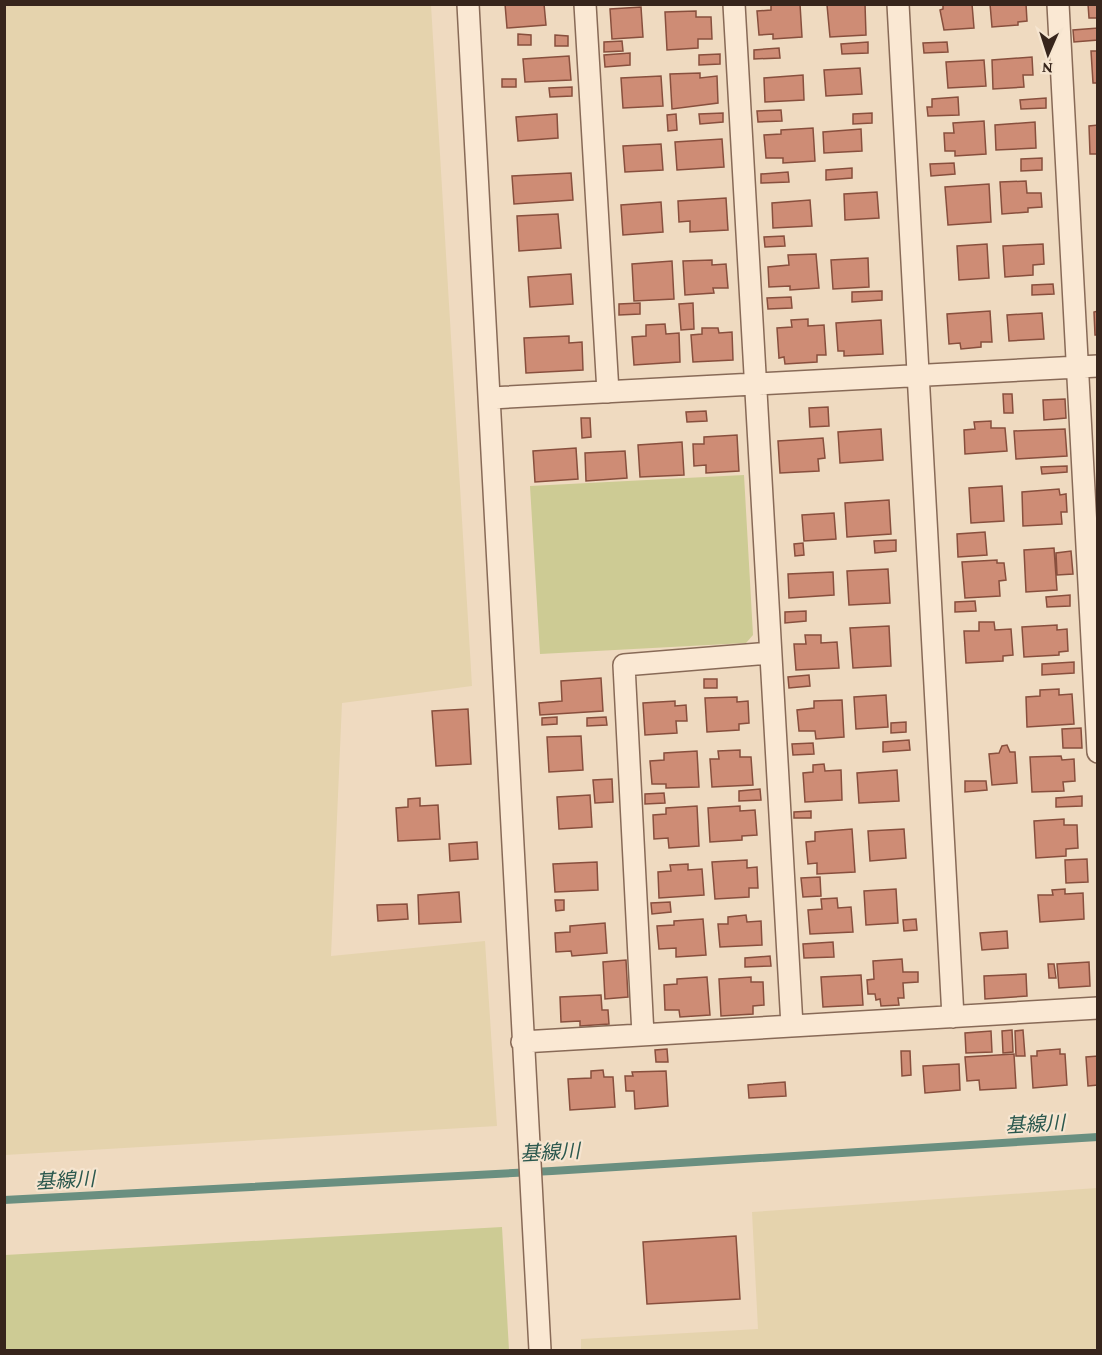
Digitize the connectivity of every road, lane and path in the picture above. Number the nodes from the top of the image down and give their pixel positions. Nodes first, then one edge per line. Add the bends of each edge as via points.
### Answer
1 (468, 4) edge
2 (585, 4) edge
3 (734, 4) edge
4 (897, 4) edge
5 (1058, 4) edge
6 (1087, 367) edge
7 (918, 376) junction
8 (755, 384) junction
9 (608, 392) junction
10 (491, 398) junction
11 (771, 653) junction
12 (1098, 752) edge
13 (1098, 1008) edge
14 (953, 1017) junction
15 (792, 1026) junction
16 (644, 1035) junction
17 (522, 1042) junction
18 (540, 1350) edge

1 - 10 street
2 - 9 street
3 - 8 street
4 - 7 street
5 - 6 street
6 - 7 street
6 - 12 street
7 - 8 street
7 - 14 street
8 - 9 street
8 - 11 street
9 - 10 street
10 - 17 street
11 - 15 street
11 - 16 street via 624,665
13 - 14 street
14 - 15 street
15 - 16 street
16 - 17 street
17 - 18 street

